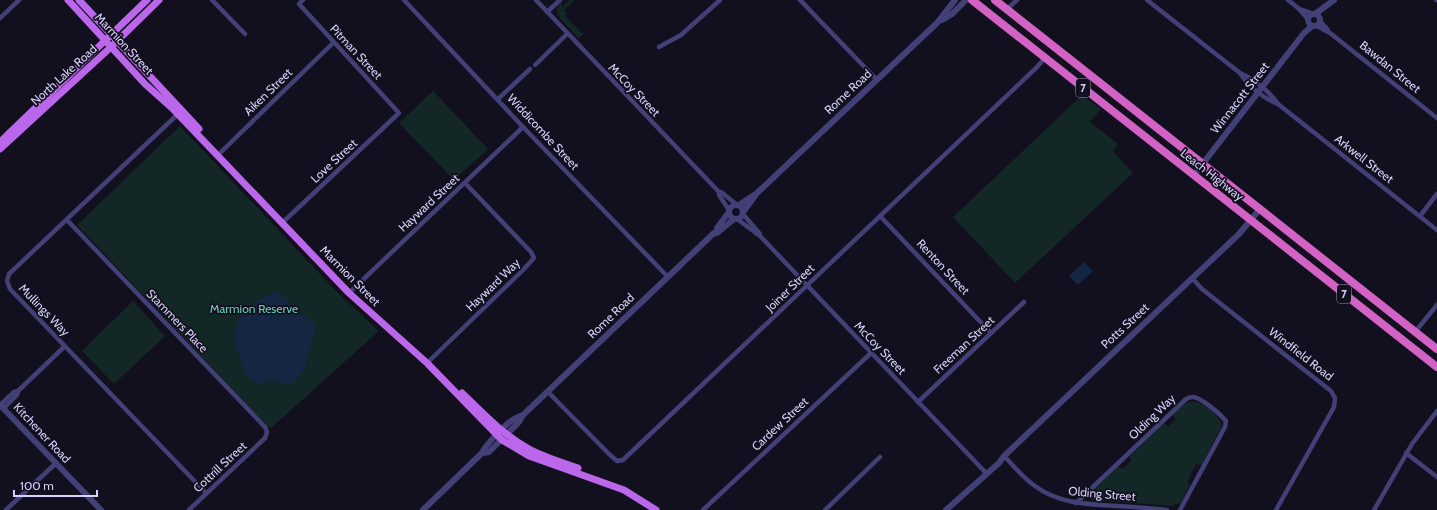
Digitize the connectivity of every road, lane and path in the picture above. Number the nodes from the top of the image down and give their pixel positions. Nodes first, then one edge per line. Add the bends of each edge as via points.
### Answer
1 (19, 0) edge
2 (68, 0) edge
3 (79, 0) edge
4 (147, 0) edge
5 (159, 0) edge
6 (212, 0) edge
7 (303, 0) edge
8 (404, 0) edge
9 (536, 0) edge
10 (560, 0) edge
11 (720, 0) edge
12 (800, 0) edge
13 (955, 0) edge
14 (966, 0) edge
15 (972, 0) edge
16 (995, 0) edge
17 (1016, 0) edge
18 (1147, 0) edge
19 (1288, 0) edge
20 (1334, 0) edge
21 (1298, 8) junction
22 (1007, 9) junction
23 (547, 12) junction
24 (0, 18) edge
25 (1314, 20) junction
26 (937, 23) junction
27 (111, 34) junction
28 (245, 34) dead end
29 (567, 34) junction
30 (105, 40) junction
31 (117, 41) junction
32 (333, 43) junction
33 (111, 47) junction
34 (659, 47) dead end
35 (1045, 58) junction
36 (535, 65) dead end
37 (530, 69) dead end
38 (877, 80) junction
39 (1260, 90) junction
40 (498, 99) junction
41 (180, 112) junction
42 (399, 113) joint
43 (1437, 118) edge
44 (523, 127) junction
45 (0, 142) edge
46 (0, 149) edge
47 (219, 154) junction
48 (1203, 164) junction
49 (1194, 175) junction
50 (464, 183) junction
51 (719, 192) junction
52 (757, 193) junction
53 (1437, 194) edge
54 (738, 205) junction
55 (1260, 209) junction
56 (729, 211) junction
57 (743, 212) junction
58 (880, 216) junction
59 (1420, 216) junction
60 (735, 219) junction
61 (67, 220) junction
62 (284, 221) junction
63 (1251, 221) junction
64 (1437, 230) edge
65 (714, 233) junction
66 (760, 236) junction
67 (668, 277) junction
68 (1192, 278) junction
69 (808, 286) junction
70 (350, 291) junction
71 (1024, 302) dead end
72 (1437, 305) edge
73 (1415, 332) junction
74 (991, 333) junction
75 (65, 346) junction
76 (1437, 349) edge
77 (871, 353) junction
78 (428, 362) junction
79 (1437, 368) edge
80 (548, 392) junction
81 (918, 402) junction
82 (1, 406) edge
83 (1437, 411) edge
84 (502, 435) junction
85 (265, 438) joint
86 (1406, 453) junction
87 (1004, 456) junction
88 (880, 457) dead end
89 (56, 464) junction
90 (985, 473) junction
91 (1437, 477) edge
92 (206, 493) junction
93 (1076, 503) junction
94 (6, 510) edge
95 (101, 510) edge
96 (189, 510) edge
97 (423, 510) edge
98 (656, 510) edge
99 (663, 510) edge
100 (703, 510) edge
101 (825, 510) edge
102 (946, 510) edge
103 (1167, 510) edge
104 (1180, 510) edge
105 (1276, 510) edge
106 (1374, 510) edge

1 - 24 street
2 - 30 main road, Marmion Street
3 - 27 main road, Marmion Street
4 - 27 main road, North Lake Road
5 - 31 main road, North Lake Road
6 - 28 street
7 - 32 street, Pitman Street via 299,4
8 - 40 street, Widdicombe Street
9 - 23 street, McCoy Street
10 - 23 street
11 - 34 street via 681,35
12 - 38 street
13 - 26 street, Rome Road
14 - 26 street, Rome Road via 952,14
15 - 35 highway, Leach Highway / 7
16 - 22 highway, Leach Highway / 7
17 - 22 street
18 - 39 street, Arkwell Street via 1240,73 1244,80
19 - 21 street, Bawdan Street
20 - 25 street
21 - 25 street, Bawdan Street
21 - 25 street, Bawdan Street
22 - 48 highway, Leach Highway / 7
23 - 29 street, McCoy Street
25 - 39 street, Winnacott Street
25 - 43 street, Bawdan Street
26 - 38 street, Rome Road
27 - 30 main road, North Lake Road
27 - 31 main road, Marmion Street
29 - 36 street
29 - 51 street, McCoy Street
30 - 33 main road, Marmion Street
30 - 45 main road, North Lake Road
31 - 33 main road, North Lake Road
31 - 41 main road, Marmion Street
32 - 42 street, Pitman Street
32 - 47 street, Aiken Street
33 - 41 main road, Marmion Street via 145,84
33 - 46 main road, North Lake Road
35 - 49 highway, Leach Highway / 7
35 - 58 street, Joiner Street
37 - 40 street
38 - 52 street, Rome Road
39 - 48 street, Winnacott Street
39 - 59 street, Arkwell Street via 1270,101 1278,104
40 - 44 street, Widdicombe Street
41 - 47 main road, Marmion Street
41 - 61 street, Mullings Way
42 - 62 street, Love Street
44 - 50 street, Hayward Street
44 - 67 street, Widdicombe Street
47 - 62 main road, Marmion Street
48 - 49 street, Winnacott Street
48 - 55 highway, Leach Highway / 7
49 - 63 highway, Leach Highway / 7
50 - 70 street, Hayward Street
50 - 78 street, Hayward Way via 534,258
51 - 54 street, McCoy Street
51 - 56 street, McCoy Street
52 - 54 street, Rome Road
52 - 57 street, Rome Road
53 - 59 street
54 - 56 street via 731,207
54 - 57 street via 742,207
55 - 63 street, Potts Street
55 - 73 highway, Leach Highway / 7
56 - 60 street via 730,216
56 - 65 street, Rome Road
57 - 60 street via 740,218
57 - 66 street, McCoy Street
58 - 69 street, Joiner Street
58 - 74 street, Renton Street
59 - 64 street, Arkwell Street
60 - 65 street, Rome Road
60 - 66 street, McCoy Street
61 - 75 street, Mullings Way via 9,274 7,281 10,289
61 - 85 street, Stammers Place via 265,427
62 - 70 main road, Marmion Street
63 - 68 street, Potts Street
63 - 79 highway, Leach Highway / 7
65 - 67 street, Rome Road
66 - 69 street, McCoy Street
67 - 80 street, Rome Road
68 - 87 street, Potts Street
68 - 105 street, Windfield Road via 1202,289 1331,391 1335,398 1334,407
69 - 77 street, McCoy Street
69 - 80 street, Joiner Street via 623,460 617,461 609,454
70 - 78 main road, Marmion Street
71 - 74 street, Freeman Street
72 - 73 street
73 - 76 highway, Leach Highway / 7
74 - 81 street, Freeman Street
75 - 82 street
75 - 92 street, Mullings Way
77 - 81 street, McCoy Street
77 - 100 street, Cardew Street
78 - 84 main road, Marmion Street
80 - 84 street, Rome Road via 519,422
81 - 90 street, McCoy Street
82 - 89 street, Kitchener Road
83 - 86 street
84 - 97 street, Rome Road via 489,452 482,453
84 - 98 main road, Marmion Street via 529,456 624,490
84 - 99 main road, Marmion Street via 533,451 621,484
85 - 92 street, Cottrill Street
86 - 91 street
86 - 106 street
87 - 90 street, Potts Street
87 - 93 street, Olding Street via 1035,486 1061,500
88 - 101 street
89 - 94 street
89 - 95 street, Kitchener Road
90 - 102 street, Potts Street via 967,493
92 - 96 street, Cottrill Street
93 - 103 street, Olding Street
93 - 104 street, Olding Way via 1186,399 1192,397 1198,398 1226,421

